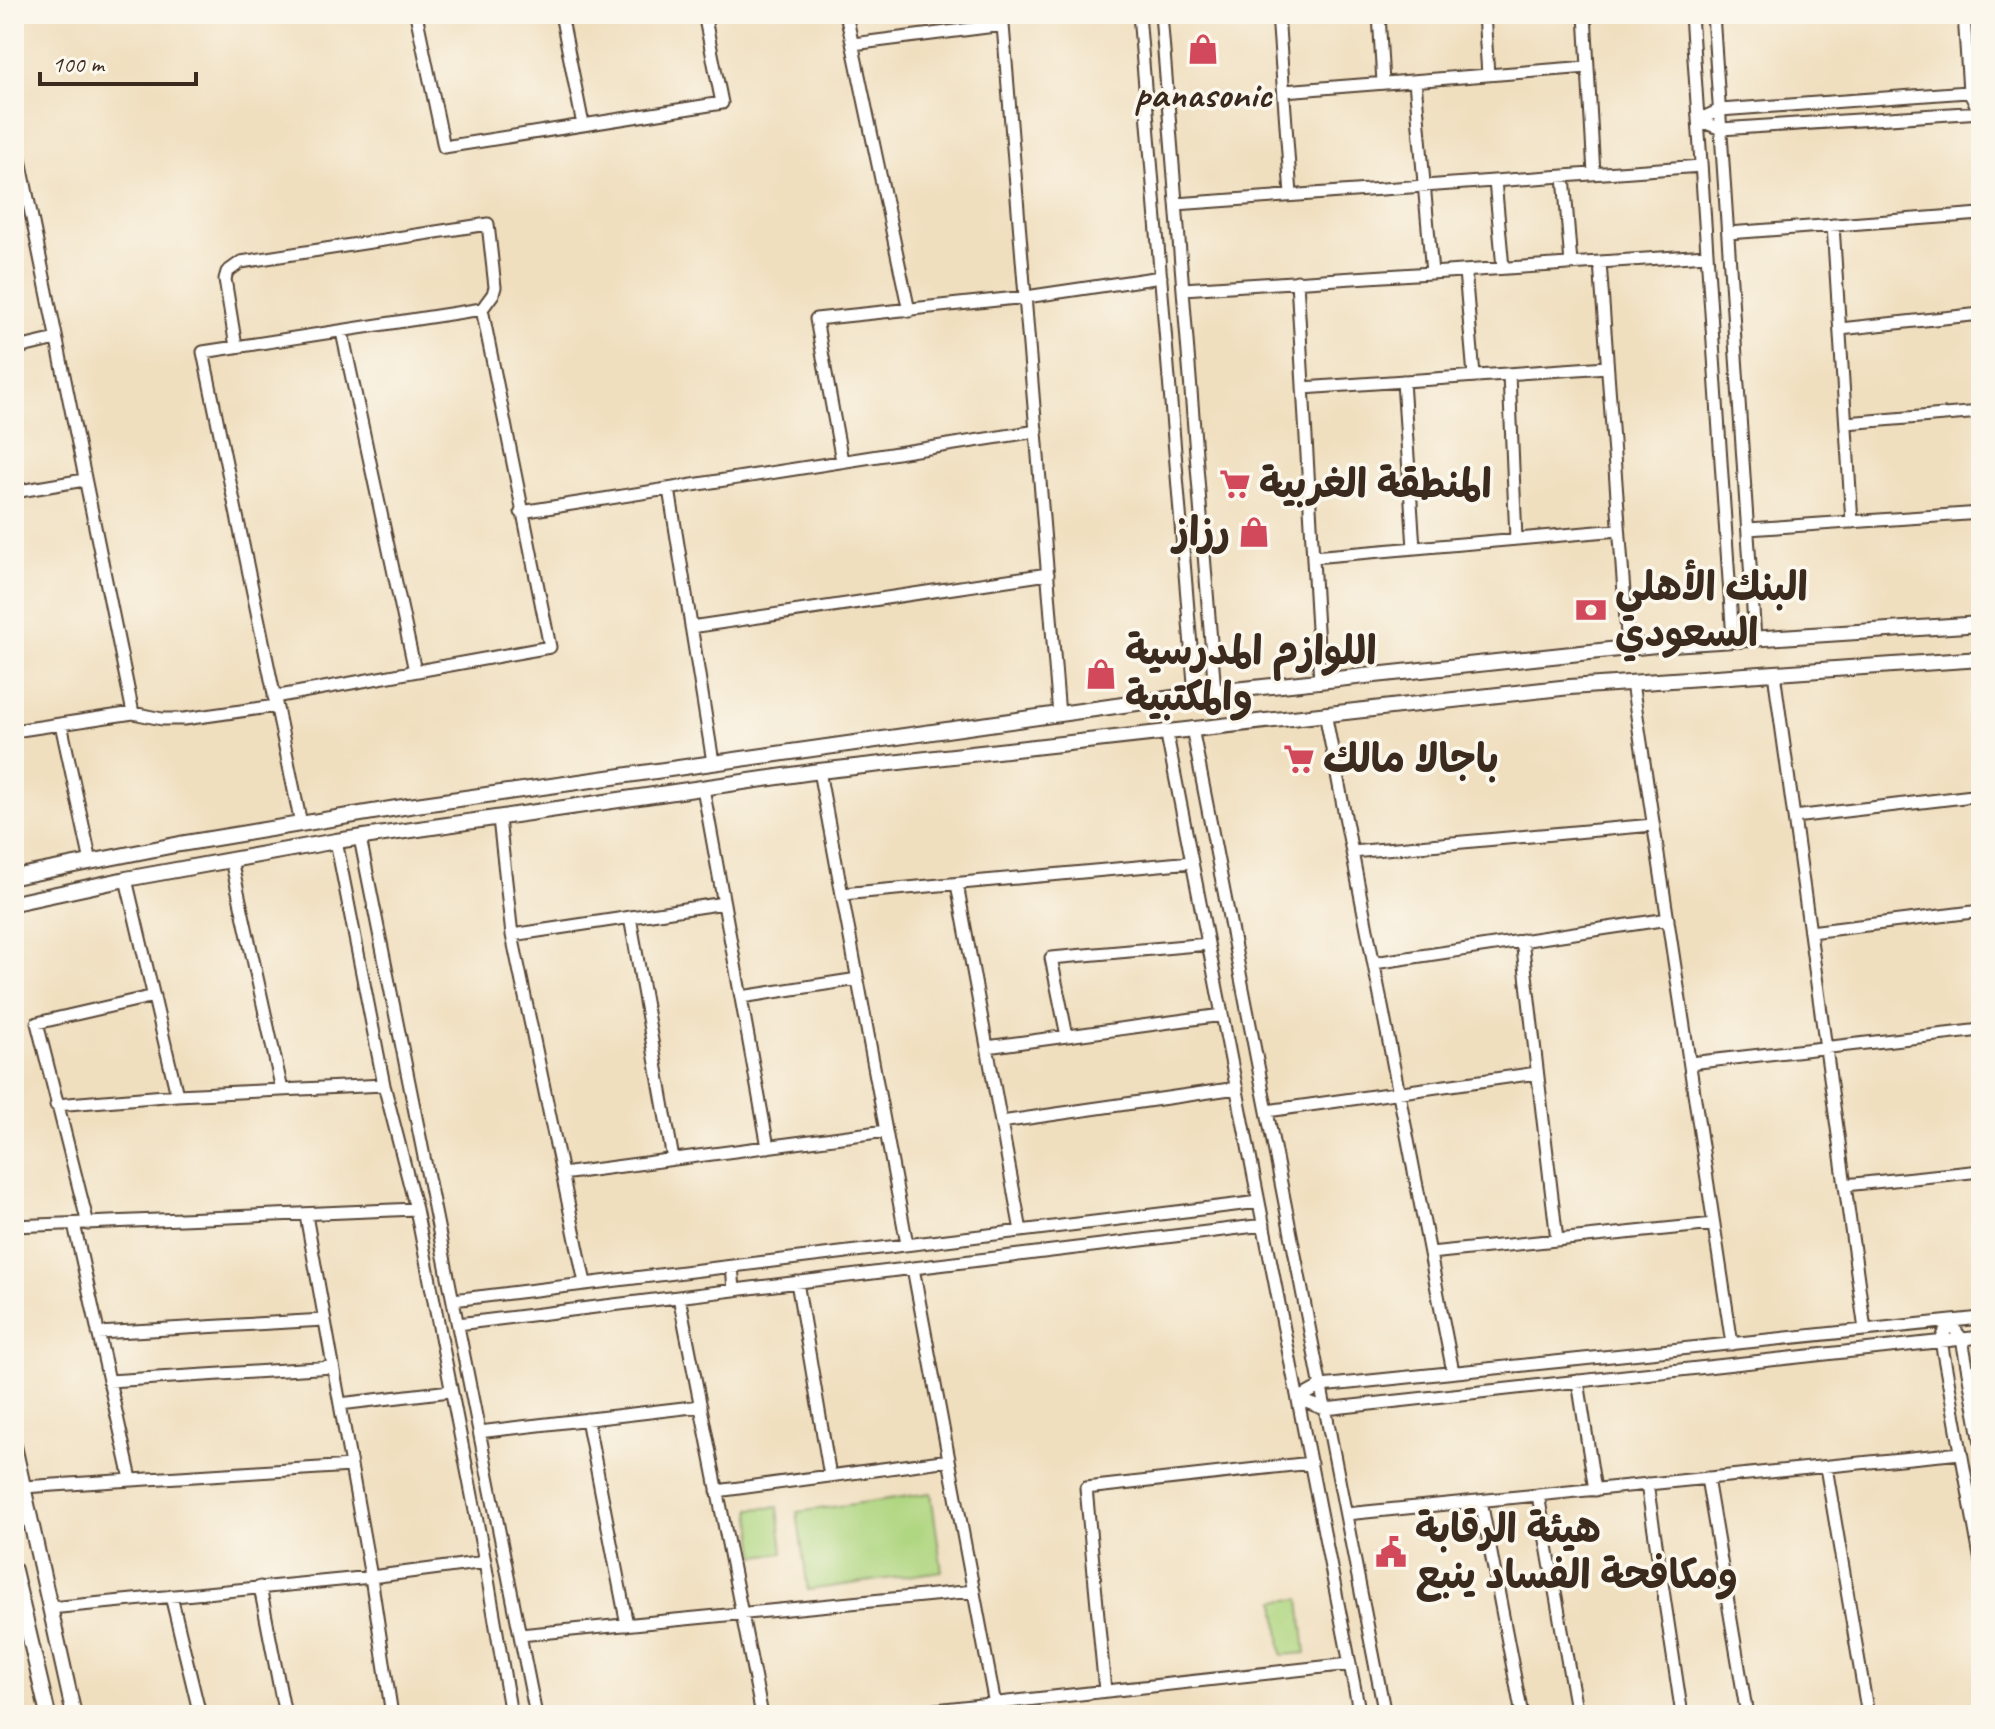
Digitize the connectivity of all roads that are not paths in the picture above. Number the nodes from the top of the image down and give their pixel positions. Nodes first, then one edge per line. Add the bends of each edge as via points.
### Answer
1 (416, 14) edge
2 (561, 14) edge
3 (704, 14) edge
4 (846, 14) edge
5 (1139, 14) edge
6 (1161, 14) edge
7 (1278, 14) edge
8 (1379, 14) edge
9 (1484, 14) edge
10 (1585, 14) edge
11 (1691, 14) edge
12 (1713, 14) edge
13 (1964, 14) edge
14 (853, 44) junction
15 (1588, 67) junction
16 (1488, 75) junction
17 (1415, 81) junction
18 (1383, 83) junction
19 (1284, 91) junction
20 (1975, 92) edge
21 (1720, 110) junction
22 (1981, 111) edge
23 (1698, 120) junction
24 (583, 125) junction
25 (1721, 129) junction
26 (14, 130) edge
27 (1701, 166) junction
28 (1594, 174) junction
29 (1564, 176) junction
30 (1495, 181) junction
31 (1424, 186) junction
32 (1291, 195) junction
33 (1176, 204) junction
34 (1981, 214) edge
35 (1833, 225) junction
36 (1728, 233) junction
37 (1707, 255) junction
38 (1600, 262) junction
39 (1571, 264) junction
40 (1503, 268) junction
41 (1465, 271) junction
42 (1432, 273) junction
43 (1161, 277) junction
44 (1297, 281) junction
45 (1183, 289) junction
46 (1026, 297) junction
47 (482, 309) junction
48 (909, 311) junction
49 (1981, 314) edge
50 (1840, 329) junction
51 (342, 332) junction
52 (56, 339) junction
53 (236, 347) junction
54 (14, 349) edge
55 (1607, 367) junction
56 (1509, 374) junction
57 (1474, 376) junction
58 (1403, 381) junction
59 (1303, 388) junction
60 (1981, 412) edge
61 (1846, 423) junction
62 (1037, 431) junction
63 (842, 461) junction
64 (84, 480) junction
65 (669, 489) junction
66 (14, 492) edge
67 (521, 512) junction
68 (1981, 513) edge
69 (1852, 522) junction
70 (1748, 529) junction
71 (1619, 530) junction
72 (1516, 539) junction
73 (1414, 548) junction
74 (1313, 557) junction
75 (1048, 574) junction
76 (1981, 624) edge
77 (691, 627) junction
78 (1755, 639) junction
79 (1733, 640) junction
80 (1628, 648) junction
81 (1981, 659) edge
82 (415, 671) junction
83 (1774, 673) junction
84 (1320, 681) junction
85 (1632, 683) junction
86 (1215, 692) junction
87 (1195, 695) junction
88 (275, 702) junction
89 (133, 713) junction
90 (1325, 713) junction
91 (1059, 715) junction
92 (61, 724) junction
93 (1192, 728) junction
94 (1166, 730) junction
95 (14, 731) edge
96 (713, 762) junction
97 (819, 771) junction
98 (703, 788) junction
99 (1981, 795) edge
100 (1794, 817) junction
101 (499, 819) junction
102 (301, 824) junction
103 (1653, 825) junction
104 (360, 838) junction
105 (336, 841) junction
106 (1352, 852) junction
107 (231, 860) junction
108 (91, 862) junction
109 (1192, 862) junction
110 (14, 877) edge
111 (126, 879) junction
112 (957, 884) junction
113 (842, 894) junction
114 (14, 903) edge
115 (724, 903) junction
116 (1981, 911) edge
117 (630, 917) junction
118 (1668, 919) junction
119 (1810, 932) junction
120 (512, 935) junction
121 (1522, 940) junction
122 (1208, 944) junction
123 (1374, 963) junction
124 (858, 979) junction
125 (154, 996) junction
126 (741, 997) junction
127 (1222, 1015) junction
128 (1981, 1030) edge
129 (1067, 1036) junction
130 (987, 1047) junction
131 (1826, 1048) junction
132 (1690, 1063) junction
133 (1537, 1073) junction
134 (384, 1085) junction
135 (1237, 1088) junction
136 (282, 1090) junction
137 (1398, 1091) junction
138 (177, 1095) junction
139 (56, 1105) junction
140 (1267, 1111) junction
141 (1001, 1122) junction
142 (886, 1131) junction
143 (768, 1147) junction
144 (673, 1159) junction
145 (1981, 1171) edge
146 (562, 1174) junction
147 (1845, 1185) junction
148 (1259, 1202) junction
149 (416, 1209) junction
150 (306, 1215) junction
151 (74, 1224) junction
152 (88, 1224) junction
153 (1714, 1224) junction
154 (1264, 1225) junction
155 (14, 1226) edge
156 (1021, 1231) junction
157 (1557, 1240) junction
158 (907, 1244) junction
159 (1430, 1253) junction
160 (732, 1266) junction
161 (913, 1268) junction
162 (797, 1282) junction
163 (585, 1283) junction
164 (734, 1290) junction
165 (679, 1297) junction
166 (453, 1300) junction
167 (1981, 1318) edge
168 (324, 1320) junction
169 (1949, 1322) junction
170 (458, 1324) junction
171 (1865, 1330) junction
172 (98, 1333) junction
173 (1981, 1337) edge
174 (1962, 1339) junction
175 (1941, 1341) junction
176 (1732, 1344) junction
177 (333, 1367) junction
178 (1453, 1372) junction
179 (109, 1381) junction
180 (1578, 1381) junction
181 (1321, 1386) junction
182 (450, 1391) junction
183 (1298, 1399) junction
184 (340, 1404) junction
185 (701, 1406) junction
186 (1325, 1409) junction
187 (587, 1419) junction
188 (479, 1432) junction
189 (1981, 1443) edge
190 (14, 1446) edge
191 (1961, 1453) junction
192 (949, 1460) junction
193 (1311, 1463) junction
194 (351, 1466) junction
195 (1826, 1467) junction
196 (830, 1476) junction
197 (1707, 1478) junction
198 (131, 1479) junction
199 (1647, 1484) junction
200 (23, 1487) junction
201 (1595, 1490) junction
202 (717, 1491) junction
203 (1538, 1495) junction
204 (1481, 1501) junction
205 (1346, 1514) junction
206 (485, 1562) junction
207 (1981, 1562) edge
208 (14, 1570) edge
209 (371, 1577) junction
210 (260, 1587) junction
211 (974, 1591) junction
212 (171, 1596) junction
213 (50, 1608) junction
214 (742, 1613) junction
215 (627, 1625) junction
216 (520, 1635) junction
217 (1350, 1664) junction
218 (1105, 1691) junction
219 (996, 1709) edge
220 (48, 1715) edge
221 (74, 1715) edge
222 (200, 1715) edge
223 (285, 1715) edge
224 (392, 1715) edge
225 (511, 1715) edge
226 (536, 1715) edge
227 (762, 1715) edge
228 (891, 1715) edge
229 (1360, 1715) edge
230 (1385, 1715) edge
231 (1522, 1715) edge
232 (1577, 1715) edge
233 (1682, 1715) edge
234 (1747, 1715) edge
235 (1868, 1715) edge

1 - 24 street via 444,147
2 - 24 street
3 - 24 street via 722,103
4 - 14 street
5 - 43 street
6 - 33 street
7 - 19 street
8 - 18 street
9 - 16 street
10 - 15 street
11 - 23 street
12 - 21 street
13 - 20 street
14 - 46 street via 1003,25
14 - 48 street
15 - 16 street
15 - 28 street
16 - 17 street
17 - 18 street
17 - 31 street
18 - 19 street
19 - 32 street
20 - 21 street
20 - 22 street
21 - 23 street
21 - 25 street
22 - 25 street
23 - 25 street
23 - 27 street
25 - 36 street
26 - 52 street
27 - 28 street
27 - 37 street
28 - 29 street
29 - 30 street
29 - 39 street
30 - 31 street
30 - 40 street
31 - 32 street
31 - 42 street
32 - 33 street
33 - 45 street
34 - 35 street
35 - 36 street
35 - 50 street
36 - 70 street
37 - 38 street
37 - 79 street
38 - 39 street
38 - 55 street
39 - 40 street
40 - 41 street
41 - 42 street
41 - 57 street
42 - 44 street
43 - 46 street
43 - 87 street
44 - 45 street
44 - 59 street
45 - 86 street
46 - 48 street
46 - 62 street
47 - 51 street
47 - 53 street via 495,287 488,224 241,262 225,279
47 - 67 street
48 - 63 street via 816,319
49 - 50 street
50 - 61 street
51 - 53 street
51 - 82 street
52 - 54 street
52 - 64 street
53 - 88 street via 203,352
55 - 56 street
55 - 71 street
56 - 57 street
56 - 72 street
57 - 58 street
58 - 59 street
58 - 73 street
59 - 74 street
60 - 61 street
61 - 69 street
62 - 63 street
62 - 75 street
63 - 65 street
64 - 66 street
64 - 89 street
65 - 67 street
65 - 77 street
67 - 82 street via 550,647
68 - 69 street
69 - 70 street
70 - 78 street
71 - 72 street
71 - 80 street
72 - 73 street
73 - 74 street
74 - 84 street
75 - 77 street
75 - 91 street
76 - 78 main road
77 - 96 street
78 - 79 main road
79 - 80 main road
80 - 84 main road
81 - 83 main road
82 - 88 street
83 - 85 main road
83 - 100 street
84 - 86 main road
85 - 90 main road
85 - 103 street
86 - 87 main road
87 - 91 main road
88 - 89 street via 184,719
88 - 102 street
89 - 92 street
90 - 93 main road
90 - 106 street
91 - 96 main road
92 - 95 street
92 - 108 street
93 - 94 main road
93 - 140 street
94 - 97 main road
94 - 109 street
96 - 102 main road
97 - 98 main road
97 - 113 street
98 - 101 main road
98 - 115 street
99 - 100 street
100 - 119 street
101 - 104 main road
101 - 120 street
102 - 108 main road
103 - 106 street
103 - 118 street
104 - 105 main road
104 - 166 street
105 - 107 main road
105 - 134 street
106 - 123 street
107 - 111 main road
107 - 136 street
108 - 110 main road
109 - 112 street
109 - 122 street
111 - 114 main road
111 - 125 street
112 - 113 street
112 - 130 street
113 - 124 street
115 - 117 street
115 - 126 street
116 - 119 street
117 - 120 street
117 - 144 street
118 - 121 street
118 - 132 street
119 - 131 street
120 - 146 street
121 - 123 street
121 - 133 street
122 - 127 street
122 - 129 street via 1051,958
123 - 137 street
124 - 126 street
124 - 142 street
125 - 138 street
125 - 139 street via 37,1023
126 - 143 street
127 - 129 street
127 - 135 street
128 - 131 street
129 - 130 street
130 - 141 street
131 - 132 street
131 - 147 street
132 - 153 street
133 - 137 street
133 - 157 street
134 - 136 street
134 - 149 street
135 - 141 street
135 - 148 street
136 - 138 street
137 - 140 street
137 - 159 street
138 - 139 street
139 - 152 street
140 - 181 street
141 - 156 street
142 - 143 street
142 - 158 street
143 - 144 street
144 - 146 street
145 - 147 street
146 - 163 street
147 - 171 street
148 - 154 street
148 - 156 street
149 - 150 street
149 - 182 street
150 - 152 street
150 - 168 street
151 - 152 street
151 - 155 street
151 - 172 street
153 - 157 street
153 - 176 street
154 - 161 street
154 - 183 street
156 - 158 street
157 - 159 street
158 - 160 street
159 - 178 street
160 - 163 street
160 - 164 street
161 - 162 street
161 - 192 street
162 - 164 street
162 - 196 street
163 - 166 street
164 - 165 street
165 - 170 street
165 - 185 street
166 - 170 street
167 - 169 street
168 - 172 street
168 - 177 street
169 - 171 street
169 - 174 street
169 - 175 street
170 - 188 street
171 - 176 street
172 - 179 street
173 - 174 street
174 - 175 street
174 - 189 street
175 - 180 street
175 - 191 street
176 - 178 street
177 - 179 street
177 - 184 street
178 - 181 street
179 - 198 street
180 - 186 street
180 - 201 street
181 - 183 street
181 - 186 street
182 - 184 street
182 - 206 street
183 - 186 street
183 - 193 street
184 - 194 street
185 - 187 street
185 - 202 street
186 - 205 street
187 - 188 street
187 - 215 street
188 - 216 street
190 - 200 main road
191 - 195 street
191 - 207 street
192 - 196 street
192 - 211 street
193 - 217 street
193 - 218 street via 1086,1488
194 - 198 street
194 - 209 street
195 - 197 street
195 - 235 street
196 - 202 street
197 - 199 street
197 - 234 street
198 - 200 street
199 - 201 street
199 - 233 street
200 - 213 main road
201 - 203 street
202 - 214 street
203 - 204 street
203 - 232 street
204 - 205 street
204 - 231 street
205 - 230 street
206 - 209 street
206 - 225 street
208 - 220 main road
209 - 210 street
209 - 224 street
210 - 212 street
210 - 223 street
211 - 214 street
211 - 219 street
212 - 213 street
212 - 222 street
213 - 221 main road
214 - 215 street
214 - 227 street
215 - 216 street
216 - 226 street
217 - 218 street
217 - 229 street
218 - 219 street
219 - 228 street

